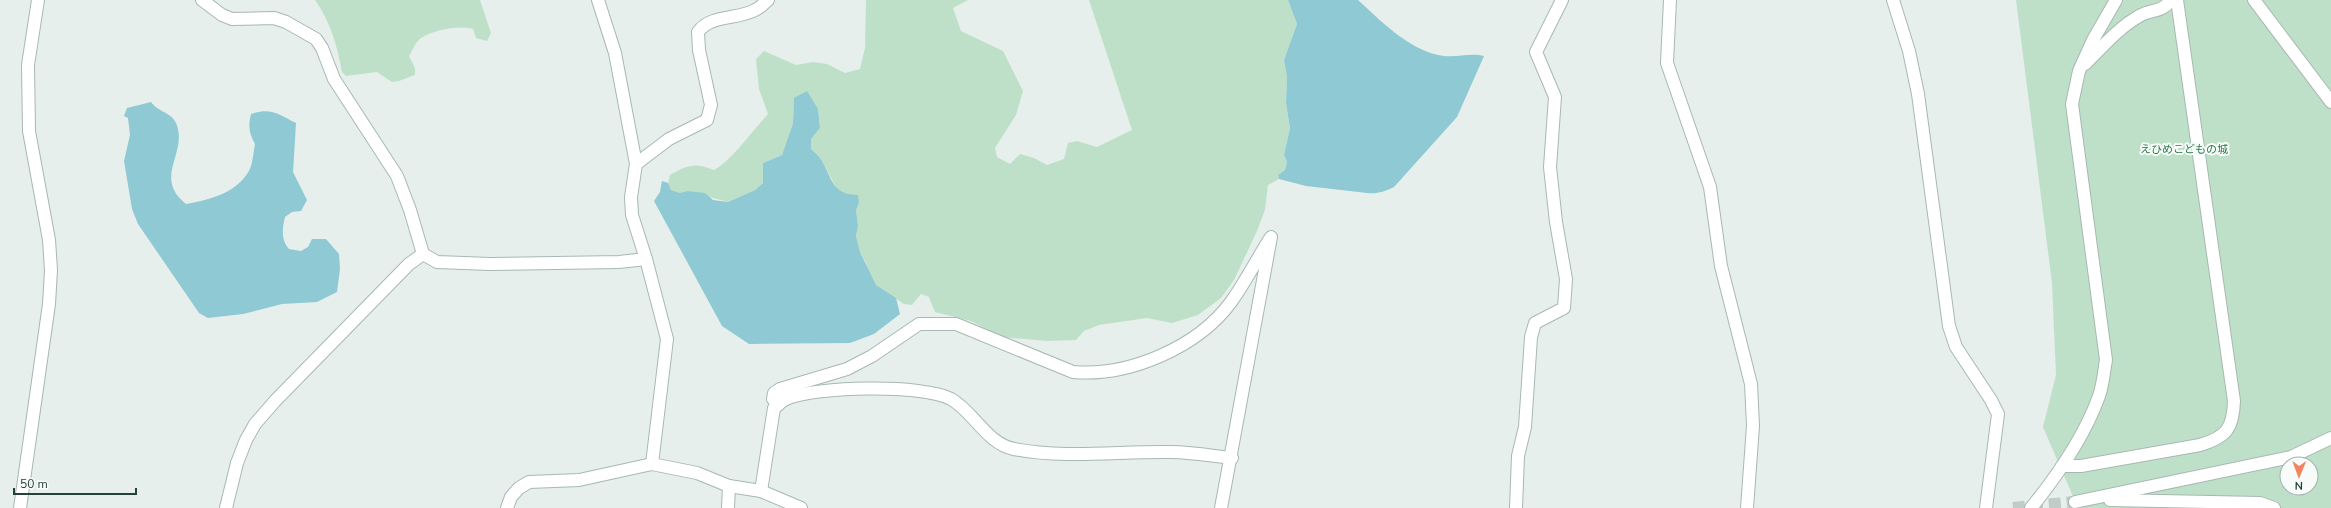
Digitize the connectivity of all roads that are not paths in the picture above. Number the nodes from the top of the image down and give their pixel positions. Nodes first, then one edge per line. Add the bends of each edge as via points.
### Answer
1 (38, 0) edge
2 (202, 0) edge
3 (598, 0) edge
4 (768, 0) edge
5 (1562, 0) edge
6 (1670, 0) edge
7 (1893, 0) edge
8 (2116, 0) edge
9 (2170, 0) edge
10 (2177, 0) edge
11 (2254, 0) edge
12 (2079, 71) junction
13 (2331, 102) edge
14 (636, 164) junction
15 (423, 254) junction
16 (646, 259) junction
17 (778, 405) junction
18 (2331, 438) edge
19 (1232, 458) junction
20 (652, 464) junction
21 (2062, 466) junction
22 (729, 486) junction
23 (761, 491) junction
24 (2089, 500) junction
25 (2075, 502) tunnel mouth
26 (20, 508) edge
27 (226, 508) edge
28 (507, 508) edge
29 (728, 508) edge
30 (802, 508) edge
31 (1221, 508) edge
32 (1516, 508) edge
33 (1747, 508) edge
34 (1986, 508) edge
35 (2031, 508) edge
36 (2274, 508) edge

1 - 26 street via 28,65 29,131 49,240 51,270 49,304
2 - 15 street via 232,19 274,18 316,39 334,79 397,176
3 - 14 street via 615,53
4 - 14 street via 756,10 710,21 702,26 698,32 699,45 711,113 702,123 669,139
5 - 32 street via 1536,52 1555,97 1550,167 1566,279 1564,308 1535,323 1531,337 1524,427 1518,456
6 - 33 street via 1667,63 1710,187 1721,266 1751,384 1754,426
7 - 34 street via 1909,51 1918,94 1949,326 1956,347 1998,414
8 - 12 street
9 - 12 street via 2163,8 2142,14 2116,33
10 - 21 street via 2234,401 2233,420 2225,433 2214,441 2200,445 2081,466
11 - 13 street
12 - 21 street via 2072,104 2106,360 2099,395
14 - 16 street via 631,197 632,215
15 - 16 street via 437,262 490,264 619,262
15 - 27 street via 392,281 255,424 237,463
16 - 20 street via 667,339
17 - 19 street via 786,399 833,390 921,392 951,400 997,442 1013,449 1050,454 1172,452
17 - 19 street via 773,398 774,393 780,389 847,369 872,356 919,324 956,324 1073,372 1094,374 1144,363 1172,351 1216,318 1231,302 1271,236
17 - 23 street via 774,408
18 - 24 street via 2291,457
19 - 31 street
20 - 22 street via 697,472
20 - 28 street via 579,480 529,482 511,497
21 - 35 street
22 - 23 street
22 - 29 street
23 - 30 street
24 - 25 street
24 - 36 street via 2260,503

